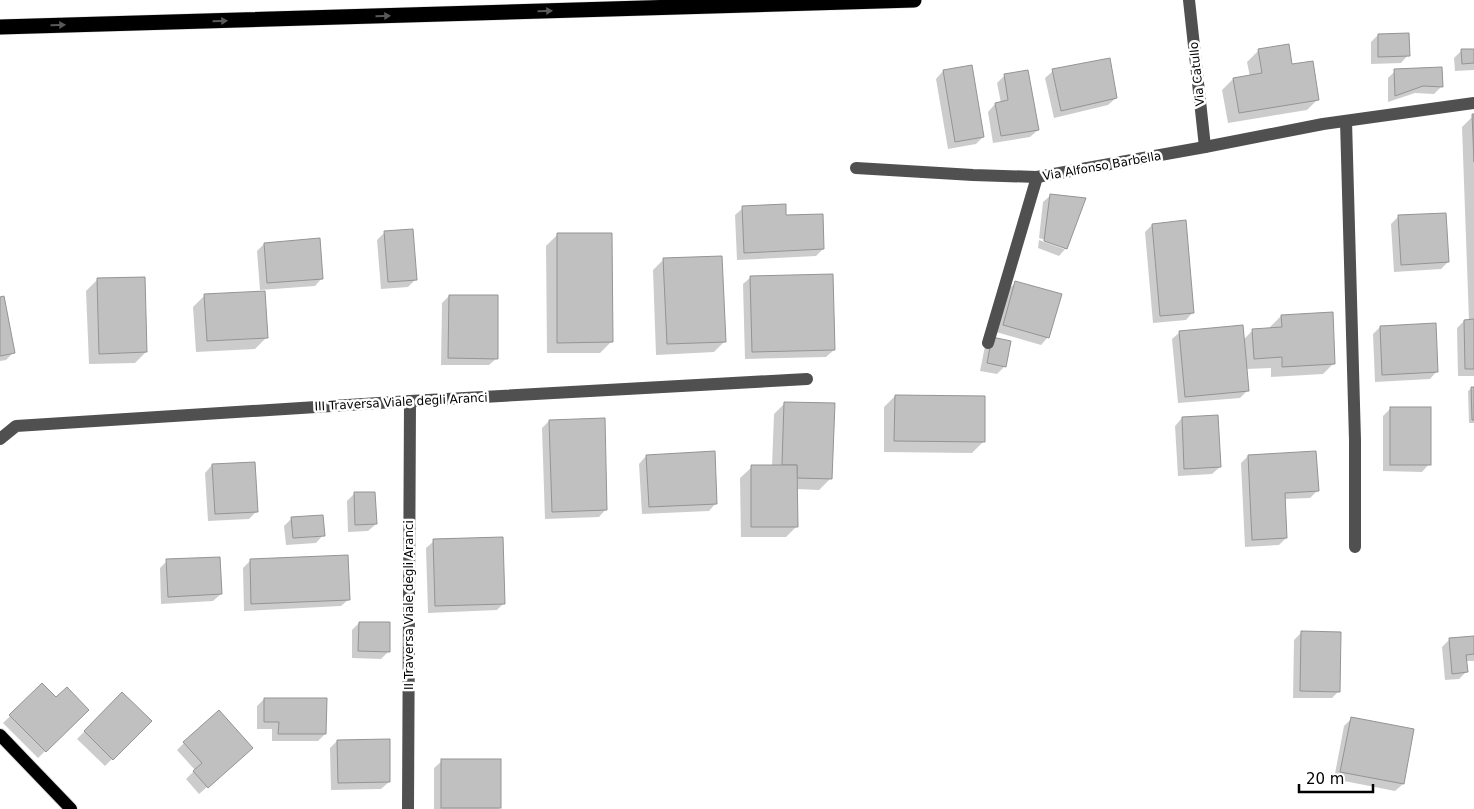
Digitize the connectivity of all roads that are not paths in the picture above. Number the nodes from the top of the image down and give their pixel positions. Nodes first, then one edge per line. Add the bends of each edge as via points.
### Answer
1 (914, 0) edge
2 (1189, 0) edge
3 (0, 27) edge
4 (1474, 103) edge
5 (1346, 120) junction
6 (1205, 147) junction
7 (856, 168) dead end
8 (1037, 177) junction
9 (988, 343) dead end
10 (807, 379) dead end
11 (410, 401) junction
12 (0, 439) edge
13 (1355, 547) dead end
14 (0, 735) edge
15 (70, 809) edge
16 (408, 809) edge

3 -> 1 highway
2 - 6 street, Via Catullo
4 - 5 street, Via Alfonso Barbella
5 - 6 street, Via Alfonso Barbella
5 - 13 street
6 - 8 street, Via Alfonso Barbella
7 - 8 street, Via Alfonso Barbella
8 - 9 street
10 - 11 street, III Traversa Viale degli Aranci
11 - 12 street, III Traversa Viale degli Aranci via 16,426
11 - 16 street, II Traversa Viale degli Aranci
14 - 15 main road

